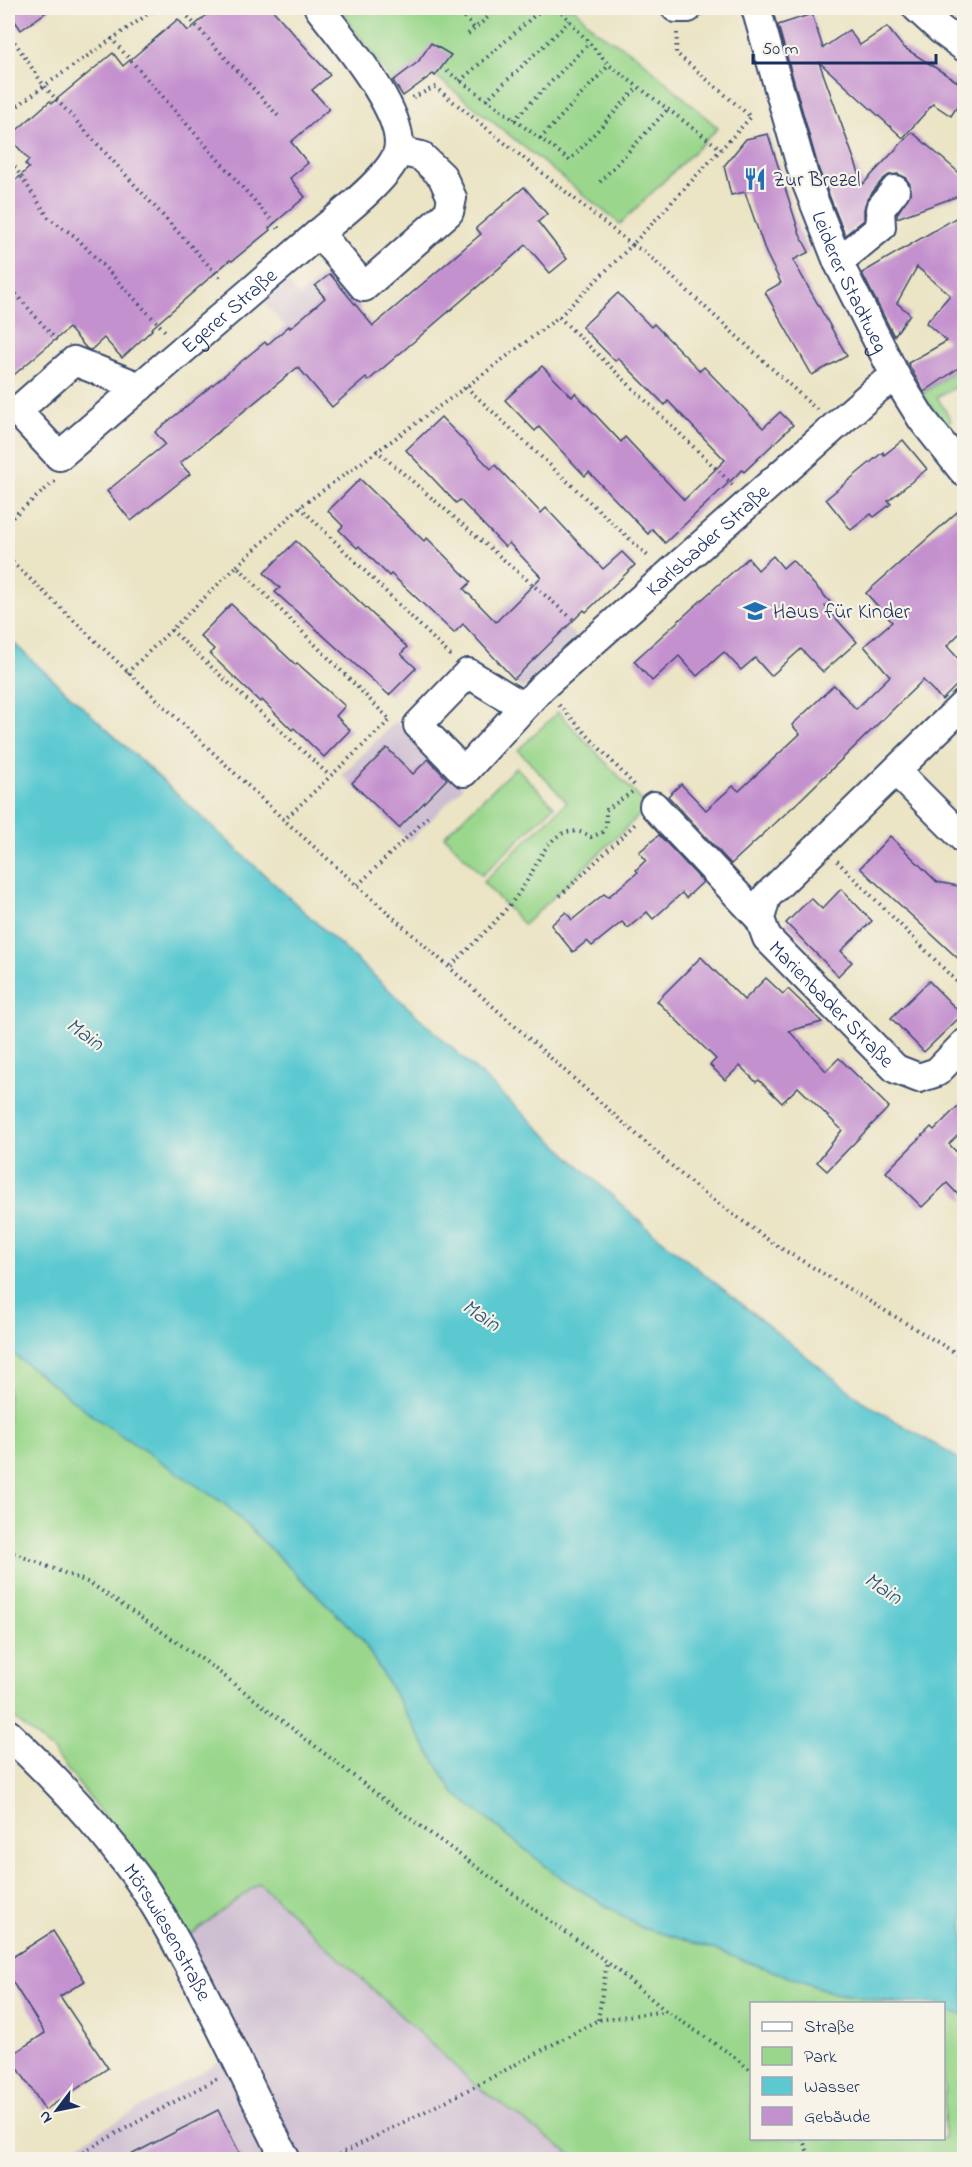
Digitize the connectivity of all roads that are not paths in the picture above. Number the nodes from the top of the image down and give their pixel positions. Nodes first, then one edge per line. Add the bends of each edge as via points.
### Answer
1 (319, 8) edge
2 (676, 8) edge
3 (688, 8) edge
4 (756, 8) edge
5 (917, 8) edge
6 (964, 46) edge
7 (398, 151) junction
8 (895, 190) dead end
9 (309, 242) junction
10 (838, 262) junction
11 (896, 377) junction
12 (140, 387) junction
13 (964, 472) edge
14 (532, 697) junction
15 (964, 704) edge
16 (896, 771) junction
17 (646, 797) road end
18 (964, 839) edge
19 (760, 919) junction
20 (964, 1044) edge
21 (8, 1734) edge
22 (286, 2160) edge

1 - 7 street via 379,89 399,134
2 - 3 street
4 - 10 street, Leiderer Stadtweg via 804,176
5 - 6 street
7 - 9 street, Egerer Straße via 386,172
7 - 9 street via 421,156 441,176 452,198 449,212 364,287
8 - 10 street via 880,209 881,227
9 - 12 street, Egerer Straße
10 - 11 street, Leiderer Stadtweg
11 - 13 street, Leiderer Stadtweg
11 - 14 street, Karlsbader Straße via 878,388
12 - 12 street, Egerer Straße via 74,361 17,411 59,456
14 - 14 street, Karlsbader Straße via 468,673 418,725 465,772
15 - 16 street, Marienbader Straße
16 - 18 street
16 - 19 street, Marienbader Straße via 766,897
17 - 19 street
19 - 20 street, Marienbader Straße via 767,938 896,1069 919,1078 936,1072
21 - 22 street, Mörswiesenstraße via 93,1820 138,1878 175,1939

